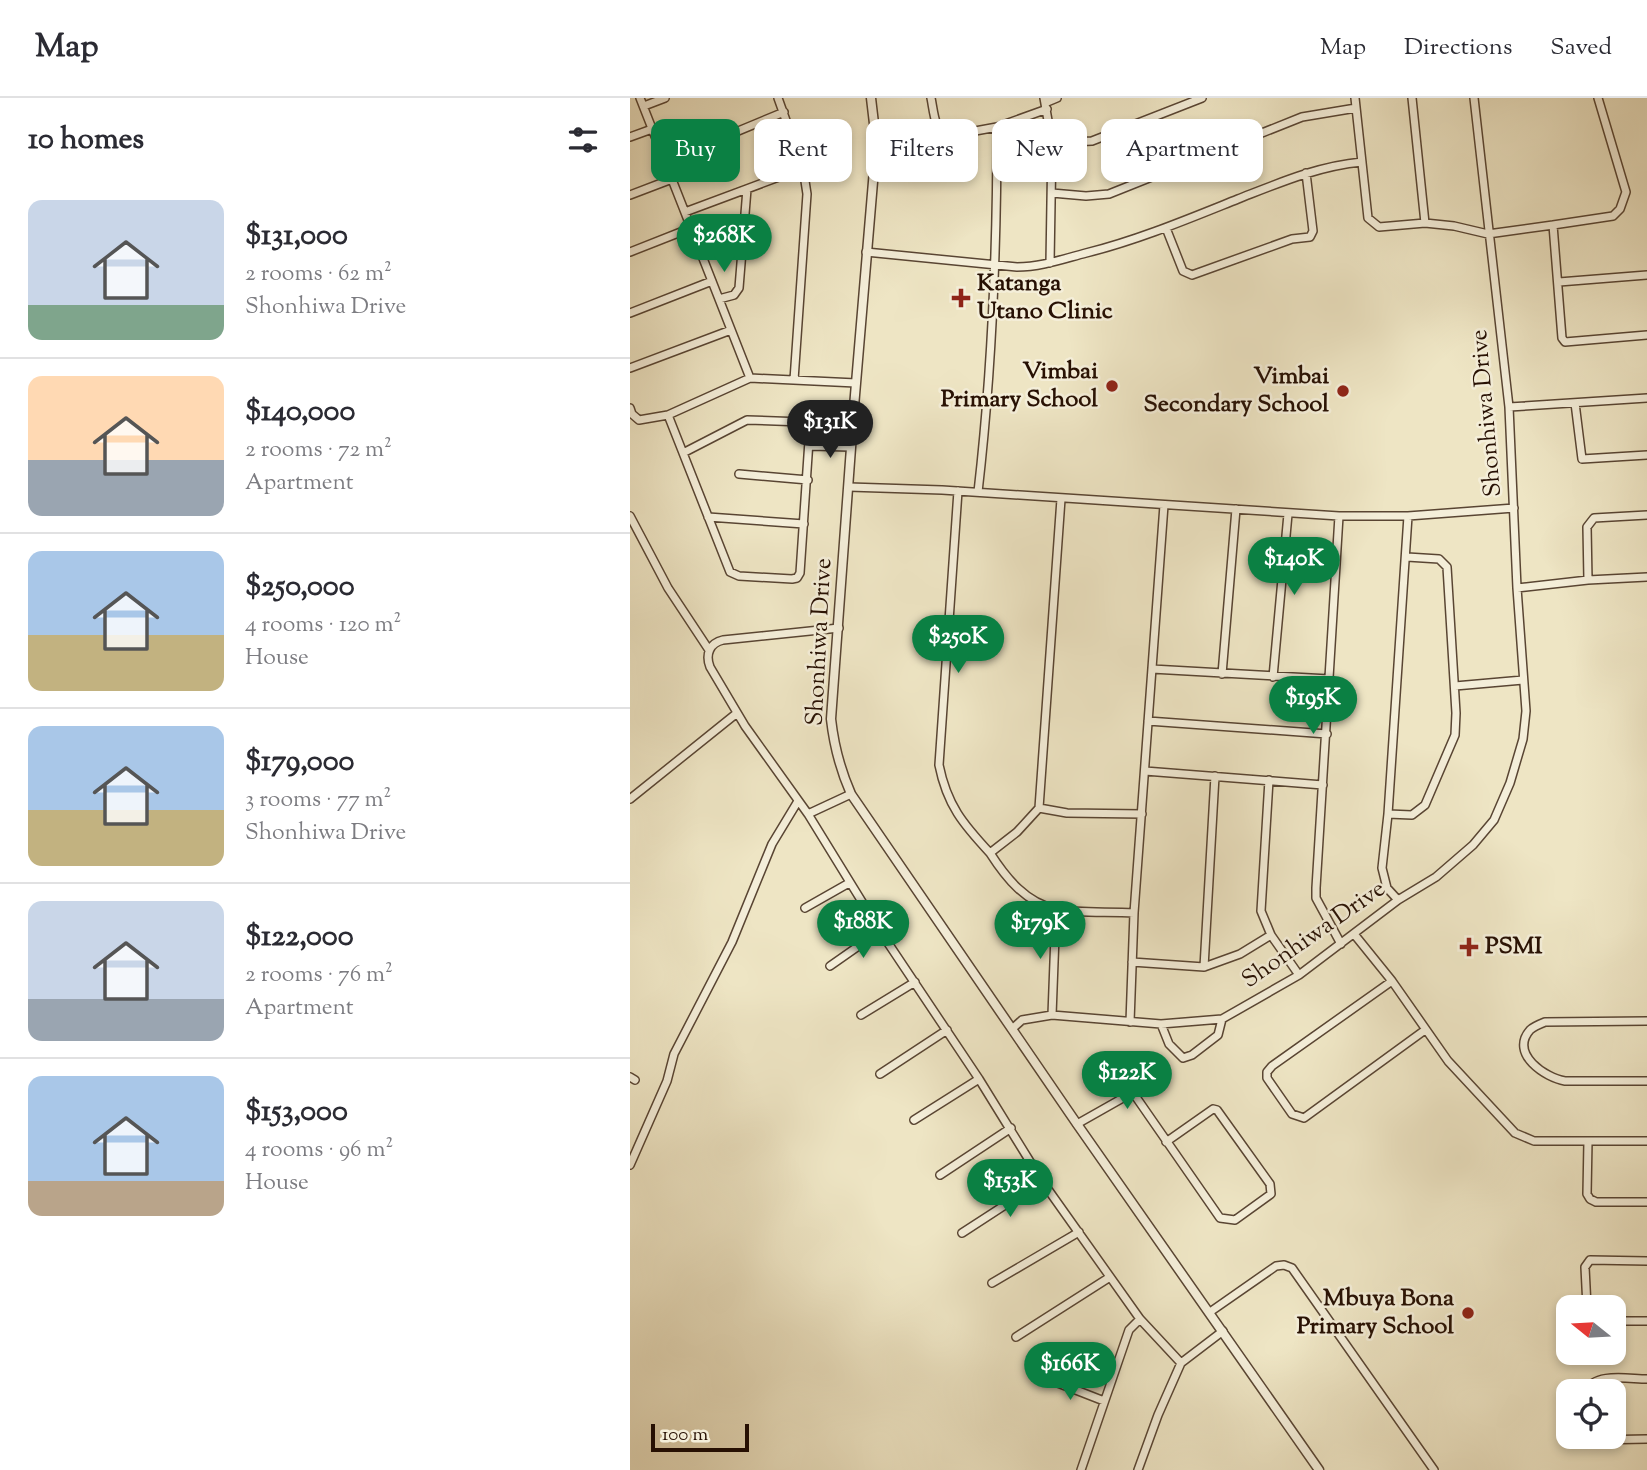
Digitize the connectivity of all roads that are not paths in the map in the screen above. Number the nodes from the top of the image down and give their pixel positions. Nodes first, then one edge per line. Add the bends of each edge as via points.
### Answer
1 (640, 98) edge
2 (665, 98) edge
3 (778, 98) edge
4 (871, 98) edge
5 (931, 98) edge
6 (1057, 98) edge
7 (1202, 98) edge
8 (1355, 98) edge
9 (1412, 98) edge
10 (1474, 98) edge
11 (1598, 98) edge
12 (1045, 103) edge
13 (644, 106) junction
14 (1356, 108) junction
15 (784, 113) junction
16 (786, 119) edge
17 (1013, 119) edge
18 (651, 124) edge
19 (992, 128) edge
20 (651, 130) edge
21 (740, 131) edge
22 (630, 137) edge
23 (1087, 141) edge
24 (1362, 162) junction
25 (1306, 173) junction
26 (664, 182) edge
27 (673, 182) edge
28 (766, 182) edge
29 (805, 182) edge
30 (996, 182) edge
31 (1052, 182) edge
32 (747, 189) junction
33 (1052, 193) junction
34 (630, 195) edge
35 (685, 212) junction
36 (1425, 223) junction
37 (1553, 225) junction
38 (691, 228) junction
39 (1166, 228) junction
40 (1488, 234) junction
41 (630, 252) edge
42 (866, 252) junction
43 (1050, 263) junction
44 (995, 264) junction
45 (1647, 275) edge
46 (712, 281) junction
47 (1559, 282) junction
48 (719, 299) junction
49 (630, 313) edge
50 (731, 330) junction
51 (1647, 335) edge
52 (630, 368) edge
53 (750, 378) junction
54 (794, 380) junction
55 (856, 383) junction
56 (1647, 398) edge
57 (1575, 403) junction
58 (1509, 407) junction
59 (630, 408) edge
60 (668, 415) junction
61 (635, 419) junction
62 (630, 426) edge
63 (810, 446) junction
64 (851, 447) junction
65 (683, 453) junction
66 (1647, 455) edge
67 (739, 474) dead end
68 (808, 480) junction
69 (849, 487) junction
70 (958, 491) junction
71 (978, 492) junction
72 (1061, 499) junction
73 (1164, 505) junction
74 (1236, 509) junction
75 (1514, 509) junction
76 (1288, 513) junction
77 (1647, 515) edge
78 (630, 516) edge
79 (1339, 516) junction
80 (1408, 516) junction
81 (708, 517) junction
82 (804, 524) junction
83 (1407, 557) junction
84 (1647, 576) edge
85 (1588, 580) junction
86 (1517, 588) junction
87 (839, 628) junction
88 (709, 650) junction
89 (1152, 669) junction
90 (1223, 674) junction
91 (1273, 677) junction
92 (1329, 679) junction
93 (1523, 680) junction
94 (1455, 686) junction
95 (737, 713) junction
96 (1148, 721) junction
97 (1327, 734) junction
98 (1145, 771) junction
99 (1215, 776) junction
100 (1269, 780) junction
101 (1323, 785) junction
102 (851, 794) junction
103 (630, 799) edge
104 (798, 800) junction
105 (1039, 808) junction
106 (808, 814) junction
107 (1142, 814) junction
108 (1388, 814) junction
109 (990, 853) junction
110 (849, 883) junction
111 (1398, 900) junction
112 (805, 908) dead end
113 (1056, 909) junction
114 (1134, 913) junction
115 (880, 931) junction
116 (1354, 934) junction
117 (1271, 935) junction
118 (1340, 944) junction
119 (1132, 962) junction
120 (830, 966) dead end
121 (1204, 967) junction
122 (1299, 975) junction
123 (1392, 981) junction
124 (915, 982) junction
125 (1052, 1014) junction
126 (861, 1015) dead end
127 (1222, 1019) junction
128 (1647, 1021) edge
129 (1130, 1022) junction
130 (1161, 1024) junction
131 (1012, 1029) junction
132 (947, 1030) junction
133 (1425, 1030) junction
134 (880, 1074) dead end
135 (979, 1079) junction
136 (1647, 1081) edge
137 (914, 1120) dead end
138 (1077, 1124) junction
139 (1011, 1128) junction
140 (1588, 1141) junction
141 (1647, 1141) edge
142 (1166, 1142) junction
143 (630, 1165) edge
144 (940, 1175) dead end
145 (1042, 1181) junction
146 (1647, 1202) edge
147 (1079, 1232) junction
148 (962, 1233) dead end
149 (1647, 1261) edge
150 (1110, 1277) junction
151 (992, 1283) dead end
152 (1586, 1295) edge
153 (1210, 1312) junction
154 (1140, 1319) junction
155 (1626, 1321) edge
156 (1647, 1321) edge
157 (1223, 1331) junction
158 (1016, 1337) dead end
159 (1181, 1363) junction
160 (1045, 1378) dead end
161 (1626, 1379) edge
162 (1647, 1379) edge
163 (1104, 1401) junction
164 (1626, 1439) edge
165 (1647, 1439) edge
166 (1081, 1470) edge
167 (1138, 1470) edge
168 (1320, 1470) edge
169 (1434, 1470) edge

1 - 13 street
2 - 13 street
3 - 15 street
4 - 42 street, Shonhiwa Drive via 875,158
5 - 19 street via 941,134
6 - 12 street
7 - 23 street
8 - 14 street
9 - 36 street
10 - 40 street, Shonhiwa Drive
11 - 37 street via 1626,192 1620,209 1613,216
12 - 17 street
13 - 18 street
14 - 24 street
14 - 33 street via 1302,117 1108,194
15 - 16 street
15 - 21 street
20 - 22 street
24 - 25 street
24 - 36 street via 1372,223 1379,227
25 - 39 street
25 - 39 street via 1310,237 1292,239 1192,275 1183,271
26 - 34 street
27 - 35 street
28 - 32 street
29 - 54 street via 807,205
30 - 44 street
31 - 33 street
32 - 35 street
32 - 48 street via 739,288 734,295
33 - 43 street
35 - 38 street
36 - 40 street
37 - 40 street
37 - 47 street
38 - 41 street
38 - 46 street
39 - 43 street
40 - 58 street, Shonhiwa Drive
42 - 44 street
42 - 55 street, Shonhiwa Drive
43 - 44 street via 1027,267
44 - 71 street
45 - 47 street
46 - 48 street
46 - 49 street
47 - 51 street via 1565,342
48 - 50 street
50 - 52 street
50 - 53 street
53 - 54 street
53 - 60 street
54 - 55 street
55 - 64 street, Shonhiwa Drive
56 - 57 street
57 - 58 street
57 - 66 street via 1582,459
58 - 75 street, Shonhiwa Drive
59 - 61 street
60 - 61 street
60 - 65 street
61 - 62 street
63 - 64 street
63 - 65 street via 808,423 753,419
63 - 68 street
64 - 69 street, Shonhiwa Drive
65 - 81 street
67 - 68 street
68 - 82 street
69 - 70 street
69 - 87 street, Shonhiwa Drive
70 - 71 street
70 - 109 street via 939,765 955,812
71 - 72 street
72 - 73 street
72 - 105 street
73 - 74 street
73 - 89 street
74 - 76 street
74 - 90 street
75 - 80 street
75 - 86 street, Shonhiwa Drive
76 - 79 street
76 - 91 street
77 - 85 street via 1590,522
78 - 88 street via 668,588
79 - 80 street
79 - 92 street
80 - 83 street
81 - 82 street
81 - 82 street via 728,570 739,576 797,578
83 - 94 street via 1439,559 1447,567
83 - 108 street
84 - 85 street
85 - 86 street
86 - 93 street, Shonhiwa Drive
87 - 88 street via 723,640
87 - 102 street, Shonhiwa Drive via 831,719 837,759
88 - 95 street via 710,667
89 - 90 street
89 - 96 street
90 - 91 street
91 - 92 street
92 - 97 street
93 - 94 street
93 - 111 street, Shonhiwa Drive via 1523,739 1494,820 1436,877
94 - 108 street via 1455,735 1429,798 1412,815
95 - 103 street
95 - 104 street
96 - 97 street
96 - 98 street
97 - 101 street
98 - 99 street
98 - 107 street
99 - 100 street
99 - 121 street
100 - 101 street
100 - 117 street via 1261,911
101 - 118 street via 1317,898
102 - 106 street
102 - 131 street, Shonhiwa Drive
104 - 106 street
104 - 143 street via 772,844 732,942 674,1054
105 - 107 street
105 - 109 street
106 - 110 street
107 - 114 street
108 - 111 street via 1382,867 1387,888
109 - 113 street via 1027,897
110 - 112 street
110 - 115 street
111 - 116 street, Shonhiwa Drive
113 - 114 street
113 - 125 street
114 - 119 street
115 - 120 street
115 - 124 street
116 - 118 street, Shonhiwa Drive
116 - 123 street
117 - 121 street via 1240,954
117 - 122 street
118 - 122 street, Shonhiwa Drive
119 - 121 street
119 - 129 street
122 - 127 street, Shonhiwa Drive
123 - 133 street
123 - 133 street via 1272,1066 1267,1078 1292,1114 1304,1118
124 - 126 street
124 - 132 street
125 - 129 street, Shonhiwa Drive
125 - 131 street, Shonhiwa Drive via 1022,1020
127 - 130 street, Shonhiwa Drive
127 - 130 street via 1218,1035 1184,1058 1169,1044
128 - 136 street via 1545,1021 1530,1030 1524,1046 1537,1068 1552,1079
129 - 130 street, Shonhiwa Drive
131 - 138 street
132 - 134 street
132 - 135 street
133 - 140 street via 1515,1133 1534,1141
135 - 137 street
135 - 139 street
138 - 142 street via 1130,1094
138 - 153 street
139 - 144 street
139 - 145 street
140 - 141 street
140 - 146 street via 1590,1199
142 - 142 street via 1220,1218 1235,1220 1271,1194 1270,1184 1217,1110
145 - 147 street
145 - 148 street
147 - 150 street
147 - 151 street
149 - 152 street via 1590,1260 1585,1267
150 - 154 street
150 - 158 street
153 - 157 street
153 - 169 street via 1276,1266 1292,1268
154 - 159 street
154 - 163 street via 1129,1330
155 - 156 street
157 - 159 street
157 - 168 street
159 - 167 street
160 - 163 street
161 - 162 street
163 - 166 street
164 - 165 street

